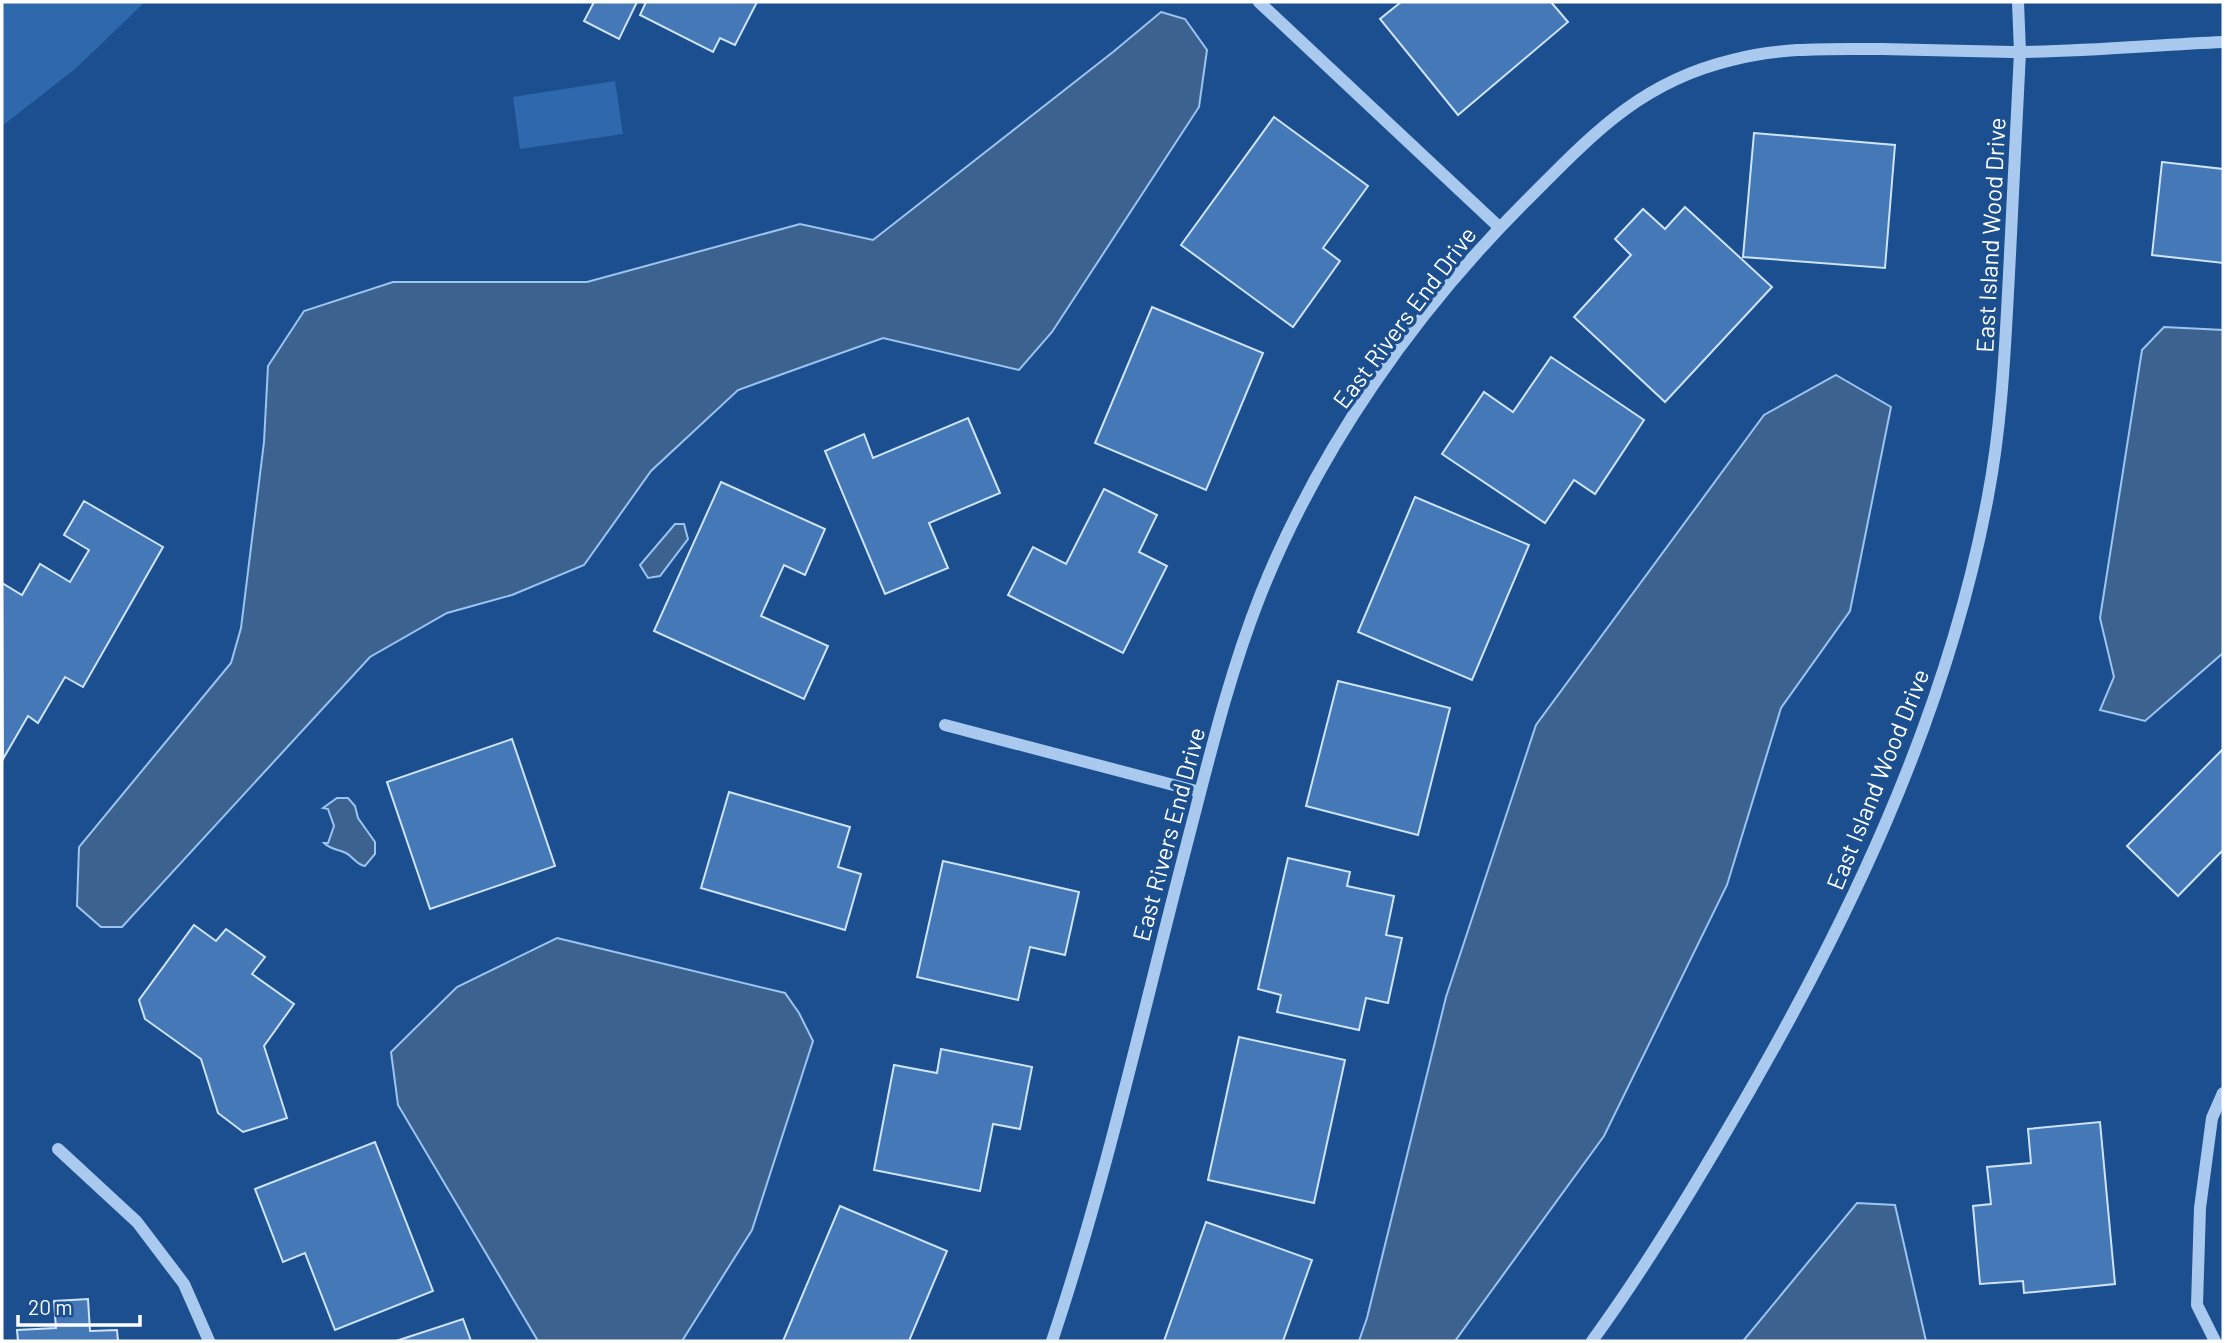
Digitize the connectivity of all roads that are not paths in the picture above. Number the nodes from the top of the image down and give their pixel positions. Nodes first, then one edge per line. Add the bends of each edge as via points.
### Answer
1 (1259, 2) edge
2 (2018, 2) edge
3 (2223, 42) edge
4 (2020, 52) junction
5 (1499, 227) junction
6 (945, 726) dead end
7 (1200, 792) junction
8 (2223, 1093) edge
9 (58, 1149) dead end
10 (209, 1341) edge
11 (1052, 1341) edge
12 (1592, 1341) edge
13 (2215, 1341) edge

1 - 5 street
2 - 4 street, East Island Wood Drive
3 - 4 street, East Rivers End Drive
4 - 5 street, East Rivers End Drive via 1774,51 1684,75 1603,124
4 - 12 street, East Island Wood Drive via 1998,426 1975,561 1938,692 1838,927 1764,1067 1684,1203
5 - 7 street, East Rivers End Drive via 1368,391 1310,488 1242,644
6 - 7 street
7 - 11 street, East Rivers End Drive via 1078,1262
8 - 13 street via 2212,1118 2200,1208 2197,1305
9 - 10 street via 137,1222 184,1284

